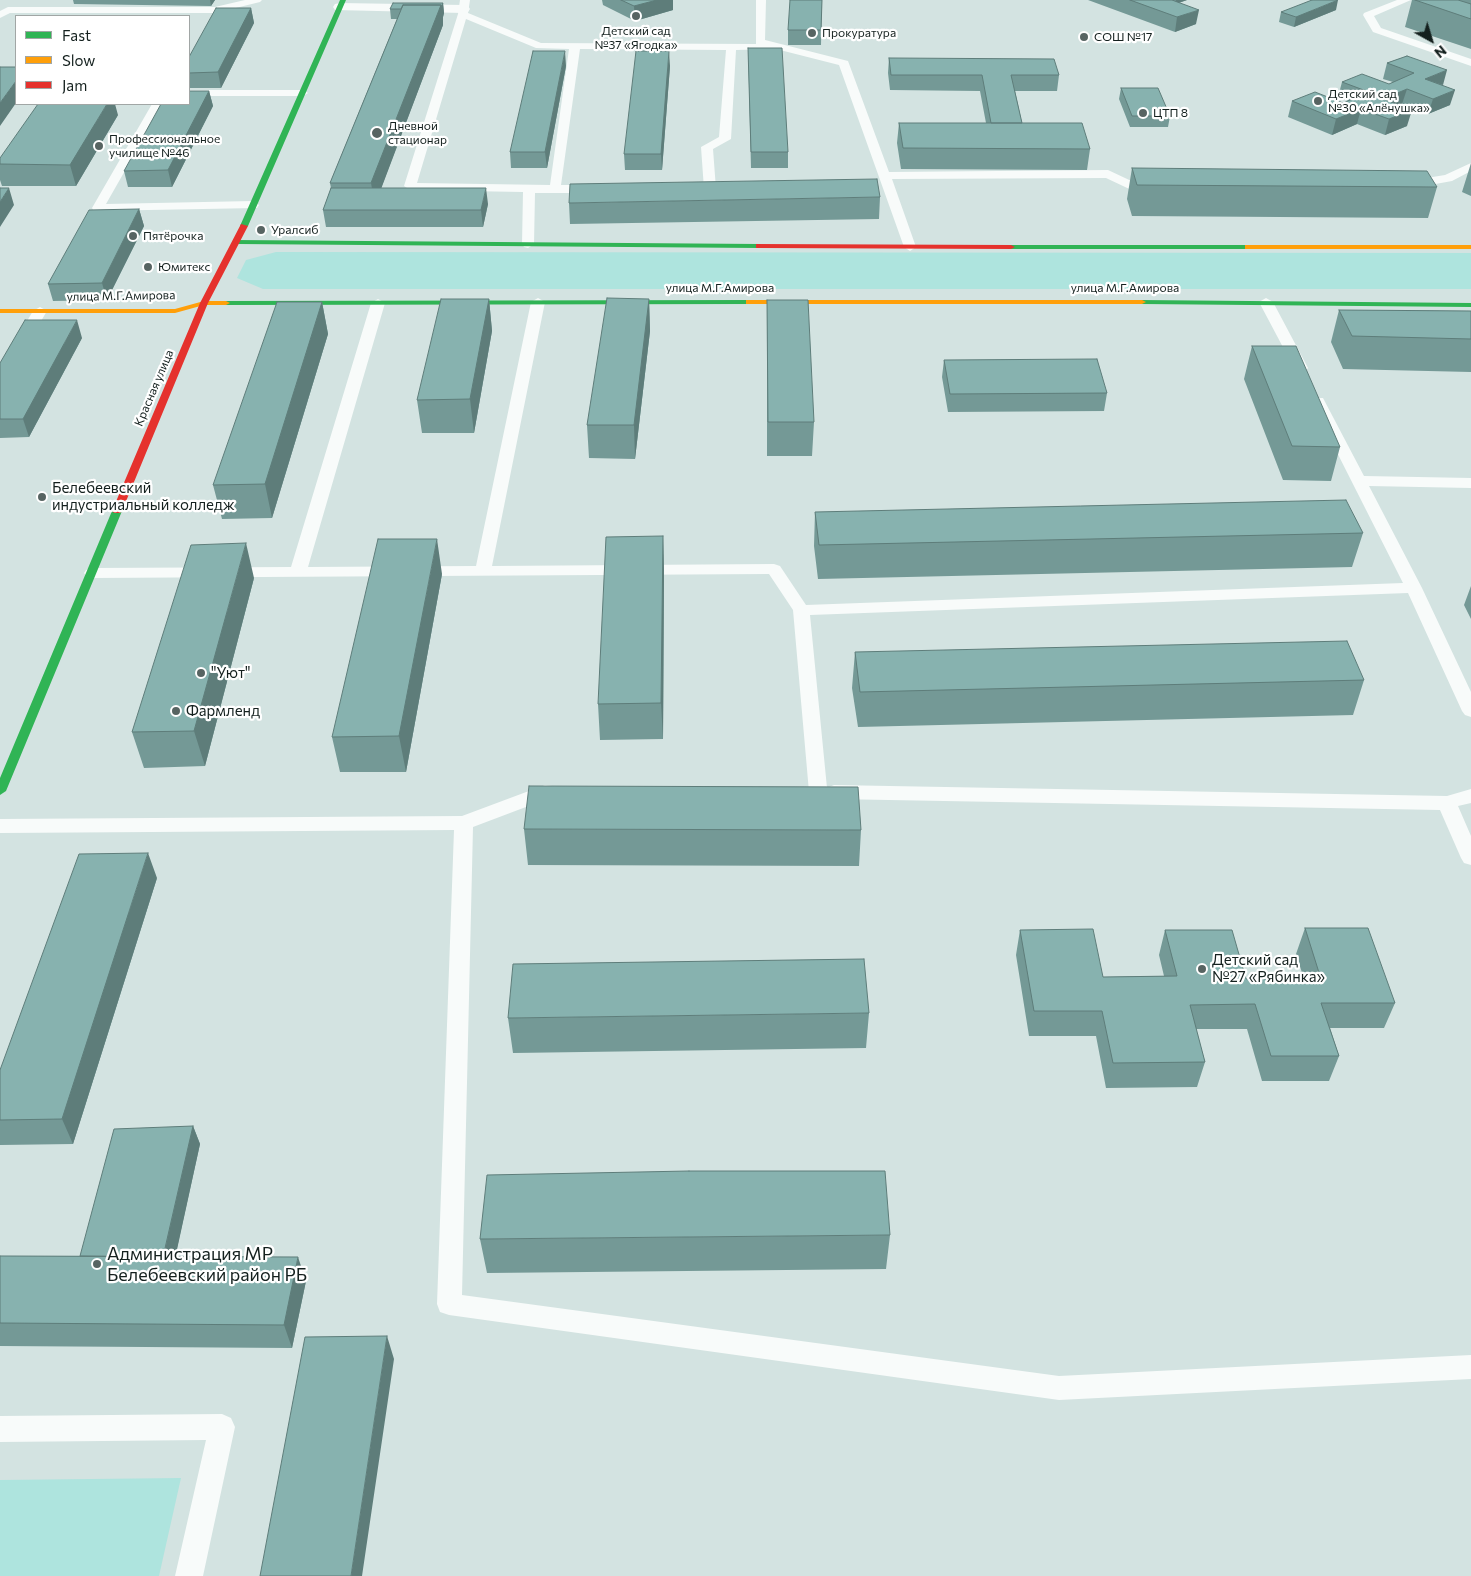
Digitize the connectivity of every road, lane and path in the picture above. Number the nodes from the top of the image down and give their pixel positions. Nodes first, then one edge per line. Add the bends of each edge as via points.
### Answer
1 (257, 0) edge
2 (760, 0) edge
3 (1406, 0) edge
4 (342, 4) edge
5 (464, 8) edge
6 (3, 11) edge
7 (575, 46) junction
8 (731, 47) junction
9 (780, 47) junction
10 (1471, 63) edge
11 (190, 93) edge
12 (303, 93) junction
13 (156, 105) edge
14 (1471, 167) edge
15 (884, 176) junction
16 (1391, 185) edge
17 (529, 189) junction
18 (555, 189) junction
19 (604, 189) edge
20 (710, 189) edge
21 (1169, 189) edge
22 (254, 205) junction
23 (237, 242) junction
24 (528, 244) junction
25 (910, 247) junction
26 (1471, 247) edge
27 (378, 302) junction
28 (538, 302) junction
29 (1266, 302) junction
30 (204, 303) junction
31 (1471, 305) edge
32 (0, 311) edge
33 (40, 311) junction
34 (0, 378) edge
35 (1361, 481) junction
36 (1471, 483) edge
37 (483, 570) junction
38 (298, 572) junction
39 (92, 573) junction
40 (1414, 588) junction
41 (801, 610) junction
42 (1471, 712) edge
43 (0, 791) edge
44 (574, 792) edge
45 (799, 792) edge
46 (818, 792) junction
47 (1471, 796) edge
48 (1447, 803) junction
49 (464, 823) junction
50 (0, 826) edge
51 (1471, 858) edge
52 (1471, 1367) edge
53 (0, 1429) edge
54 (190, 1576) edge

1 - 6 lane via 215,10
2 - 9 lane via 760,42
3 - 10 lane via 1368,14 1377,30
4 - 5 street
4 - 12 street, Красная улица
5 - 7 lane via 540,46
5 - 17 lane via 410,186
7 - 8 lane
7 - 18 lane
8 - 9 lane
8 - 20 lane via 725,139 707,147
9 - 15 lane via 844,63
11 - 12 lane
12 - 22 street, Красная улица
13 - 22 lane via 98,208
14 - 16 lane via 1448,178
15 - 21 lane via 1108,174 1140,190
15 - 25 lane via 884,188
17 - 18 lane
17 - 24 lane
18 - 19 lane
22 - 23 street, Красная улица
23 - 24 street
23 - 30 street, Красная улица
24 - 25 street
25 - 26 street
27 - 28 street, улица М.Г.Амирова
27 - 30 street, улица М.Г.Амирова
27 - 38 lane
28 - 29 street, улица М.Г.Амирова
28 - 37 lane
29 - 31 street, улица М.Г.Амирова
29 - 35 lane
30 - 33 street, улица М.Г.Амирова via 175,311
30 - 39 street, Красная улица
32 - 33 street, улица М.Г.Амирова
33 - 34 lane
35 - 36 lane
35 - 40 lane
37 - 38 lane
37 - 41 lane via 774,569
38 - 39 lane
39 - 43 street, Красная улица
40 - 41 lane
40 - 42 lane
41 - 46 lane
44 - 49 lane via 545,792
45 - 46 lane
46 - 48 lane
47 - 48 lane
48 - 51 lane
49 - 50 lane
49 - 52 lane via 449,1304 1059,1388
53 - 54 lane via 222,1427

